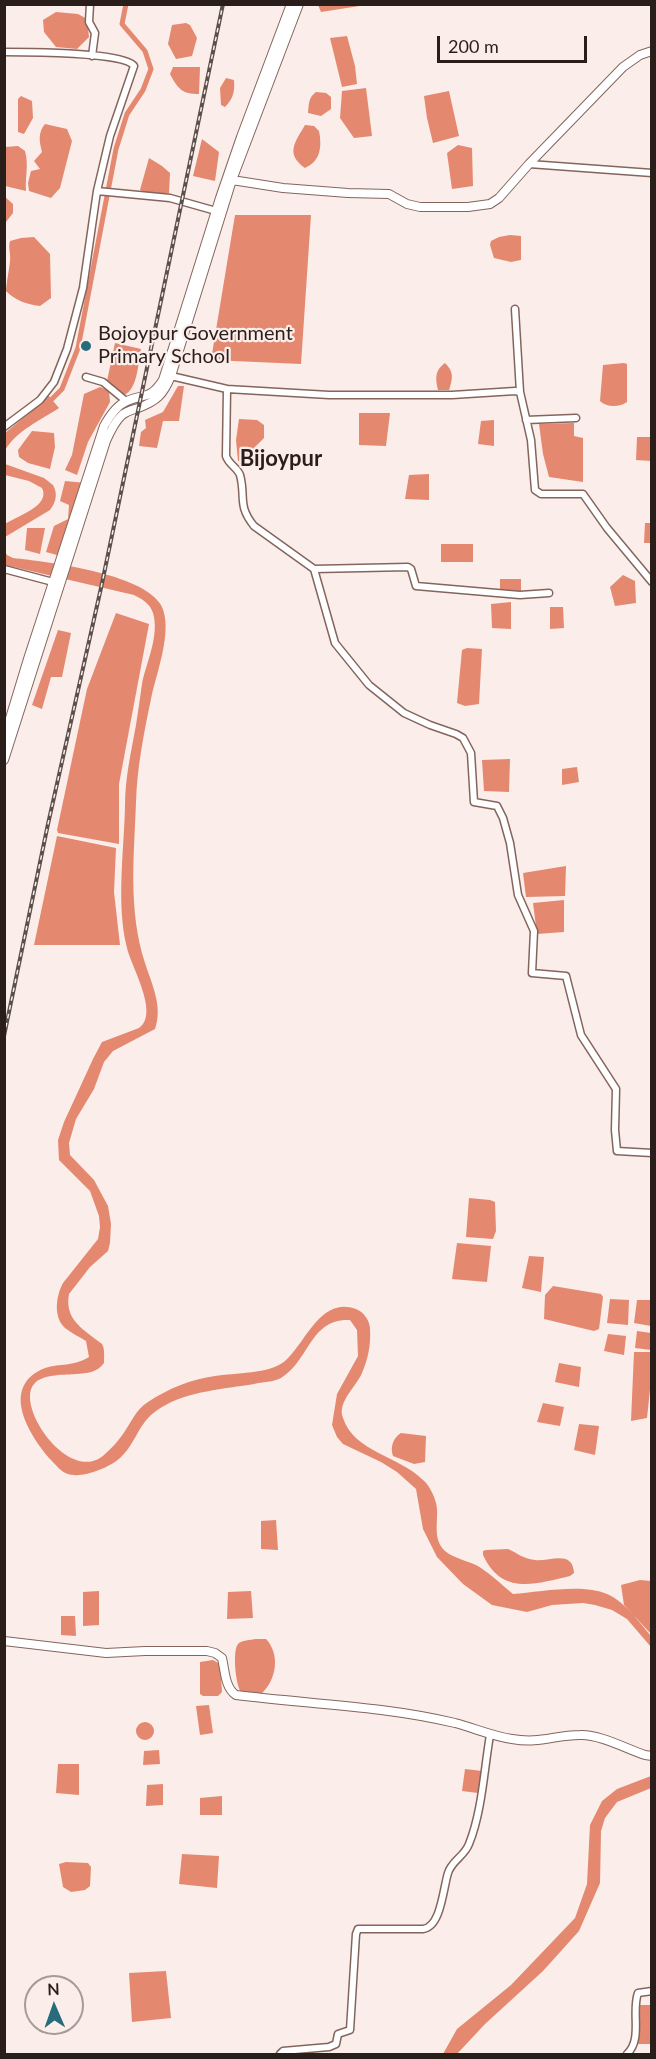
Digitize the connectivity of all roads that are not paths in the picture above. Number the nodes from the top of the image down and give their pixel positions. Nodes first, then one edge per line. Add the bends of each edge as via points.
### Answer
1 (90, 4) edge
2 (291, 4) edge
3 (299, 4) edge
4 (289, 21) junction
5 (651, 51) edge
6 (4, 52) edge
7 (92, 56) junction
8 (529, 164) junction
9 (651, 173) edge
10 (232, 180) junction
11 (98, 191) junction
12 (218, 213) junction
13 (515, 309) dead end
14 (86, 376) dead end
15 (171, 376) junction
16 (227, 389) junction
17 (519, 393) junction
18 (126, 401) junction
19 (576, 418) dead end
20 (526, 420) junction
21 (4, 427) edge
22 (85, 498) junction
23 (4, 569) edge
24 (314, 569) junction
25 (651, 582) edge
26 (57, 584) junction
27 (549, 593) dead end
28 (4, 738) edge
29 (4, 760) edge
30 (651, 1153) edge
31 (4, 1641) edge
32 (490, 1735) junction
33 (651, 1756) edge
34 (651, 1991) edge
35 (280, 2055) edge
36 (627, 2055) edge

1 - 7 street via 89,22 95,33
2 - 4 main road
3 - 4 main road
4 - 10 main road
4 - 12 main road via 241,137
5 - 8 main road via 623,67
6 - 7 street
7 - 11 street via 128,61 134,66 110,136
8 - 9 street
8 - 10 main road via 494,202 468,207 420,207 389,194 283,188
10 - 12 main road
11 - 12 street via 170,198
11 - 21 street via 85,277 67,349 54,382 40,400
12 - 15 main road
12 - 18 main road via 163,380 153,393
13 - 17 street
14 - 18 street via 104,382
15 - 16 street
15 - 22 main road via 157,399 128,411 114,424
16 - 17 street via 329,395 452,395 512,390
16 - 24 street via 226,456 239,473 247,517 262,533
17 - 20 street
18 - 22 main road via 104,426
19 - 20 street
20 - 25 street via 535,490 541,494 583,494
22 - 26 main road
23 - 26 street
24 - 27 street via 408,567 416,586
24 - 30 street via 335,644 362,677 404,713 463,738 471,753 474,802 497,806 503,818 518,895 534,932 532,973 567,976 581,1035 616,1089 617,1151
26 - 28 main road
26 - 29 main road
31 - 32 main road via 86,1652 207,1651 222,1658 228,1686 236,1695 395,1713 455,1723
32 - 33 main road via 541,1741 581,1734
32 - 35 street via 474,1828 462,1856 448,1871 435,1922 428,1929 358,1929 350,2030 338,2034 336,2044 329,2047 283,2051
34 - 36 street via 638,1993 635,2037

